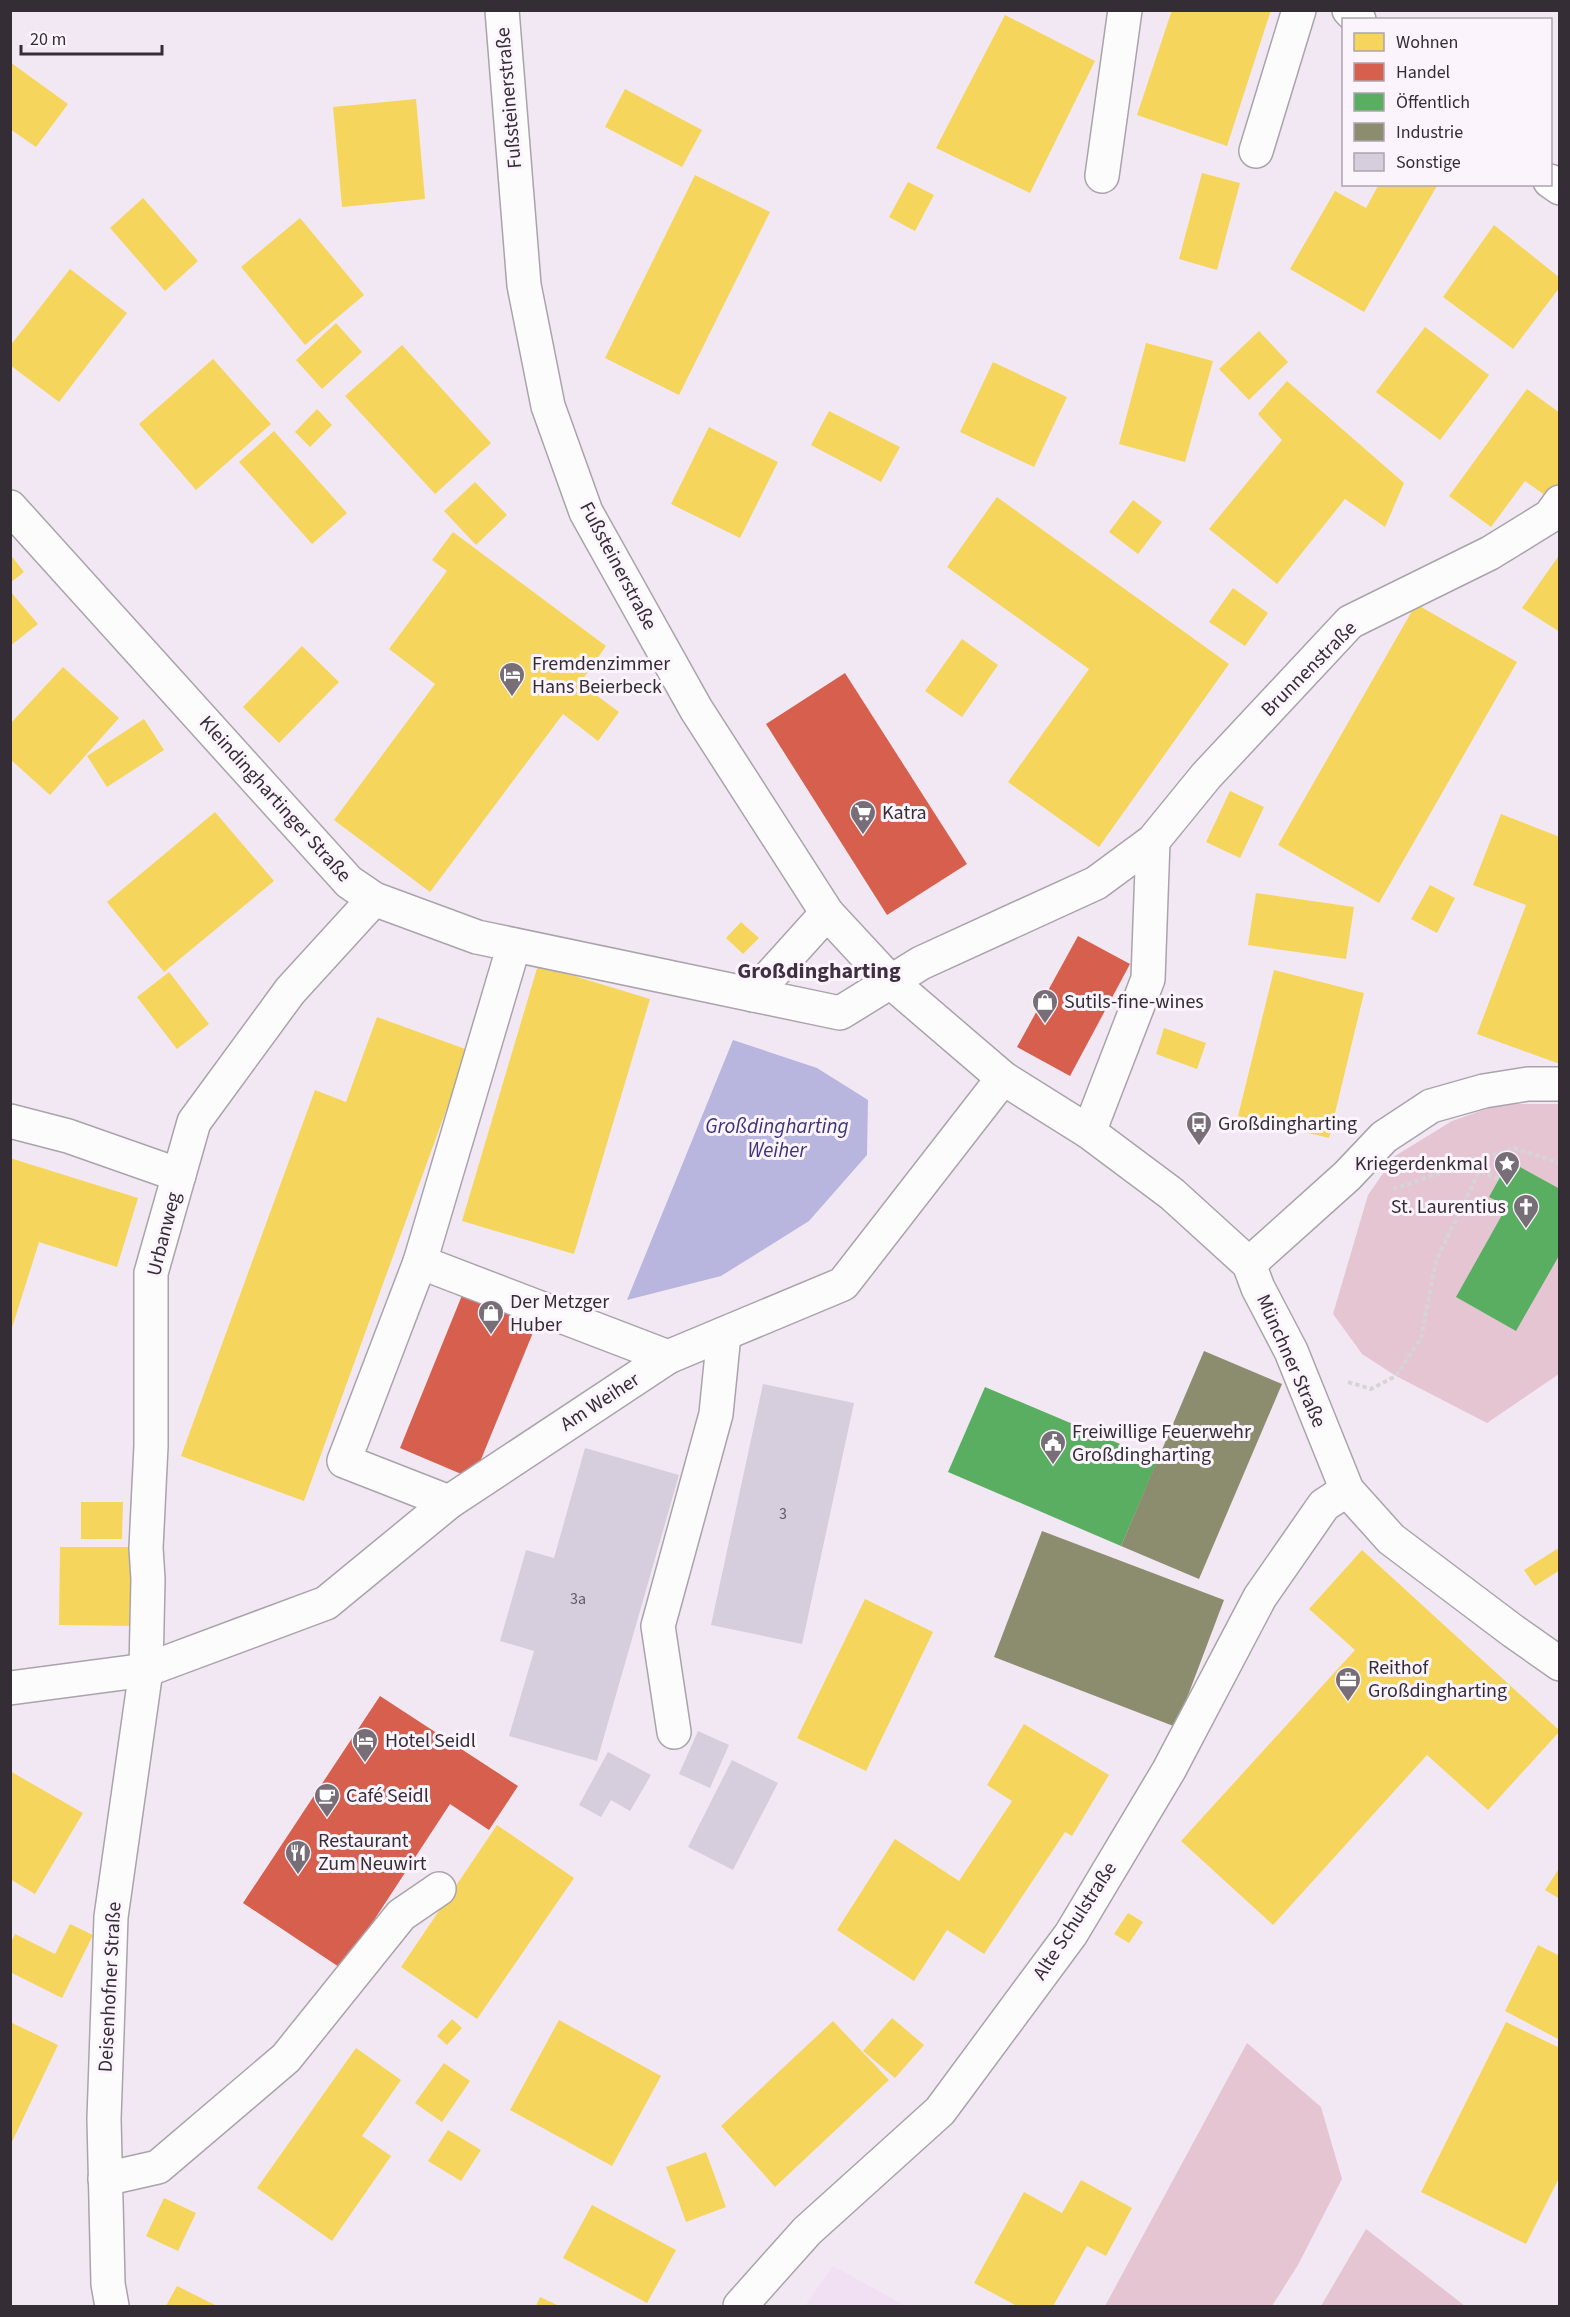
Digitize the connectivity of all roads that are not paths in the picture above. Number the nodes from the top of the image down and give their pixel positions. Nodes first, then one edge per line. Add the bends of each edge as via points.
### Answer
1 (502, 10) edge
2 (1125, 10) edge
3 (1299, 10) edge
4 (1256, 151) dead end
5 (1102, 176) dead end
6 (1560, 502) edge
7 (10, 507) edge
8 (1153, 841) junction
9 (374, 899) junction
10 (828, 913) junction
11 (513, 945) junction
12 (891, 982) junction
13 (753, 995) junction
14 (1002, 1078) junction
15 (1560, 1084) edge
16 (10, 1120) edge
17 (1089, 1132) junction
18 (179, 1175) junction
19 (420, 1262) junction
20 (1250, 1264) junction
21 (724, 1334) junction
22 (669, 1357) junction
23 (1347, 1490) junction
24 (450, 1502) junction
25 (1560, 1664) edge
26 (146, 1670) junction
27 (10, 1688) edge
28 (674, 1732) dead end
29 (439, 1889) dead end
30 (105, 2179) junction
31 (112, 2307) edge
32 (740, 2307) edge

1 - 10 street, Fußsteinerstraße via 524,285 548,406 582,502 696,709
2 - 5 street
3 - 4 street
6 - 8 street, Brunnenstraße via 1550,516 1490,553 1350,622 1206,776
7 - 9 street, Kleindinghartinger Straße via 349,882
8 - 12 street, Brunnenstraße via 1096,883 921,963
8 - 17 street via 1148,979
9 - 11 street, Kleindinghartinger Straße via 477,937
9 - 18 street, Urbanweg via 290,991 194,1122
10 - 12 street, Fußsteinerstraße
10 - 13 street
11 - 13 street, Kleindinghartinger Straße
11 - 19 street
12 - 13 street, Kleindinghartinger Straße via 840,1013
12 - 14 street, Fußsteinerstraße
14 - 17 street, Münchner Straße
14 - 21 street, Am Weiher via 843,1284
15 - 20 street via 1484,1091 1431,1106 1384,1137
16 - 18 street
17 - 20 street, Münchner Straße via 1172,1194
18 - 26 street, Urbanweg via 151,1273
19 - 22 street
19 - 24 street via 344,1461
20 - 23 street, Münchner Straße
21 - 22 street, Am Weiher
21 - 28 street via 716,1414 658,1626
22 - 24 street, Am Weiher
23 - 25 street, Münchner Straße via 1391,1539
23 - 32 street, Alte Schulstraße via 1324,1505 1260,1597 1169,1770 1071,1934 940,2112 807,2231
24 - 26 street, Am Weiher via 326,1603
26 - 27 street, Am Weiher
26 - 30 street, Deisenhofner Straße via 111,1917
29 - 30 street via 401,1915 286,2058 159,2167
30 - 31 street, Deisenhofner Straße

